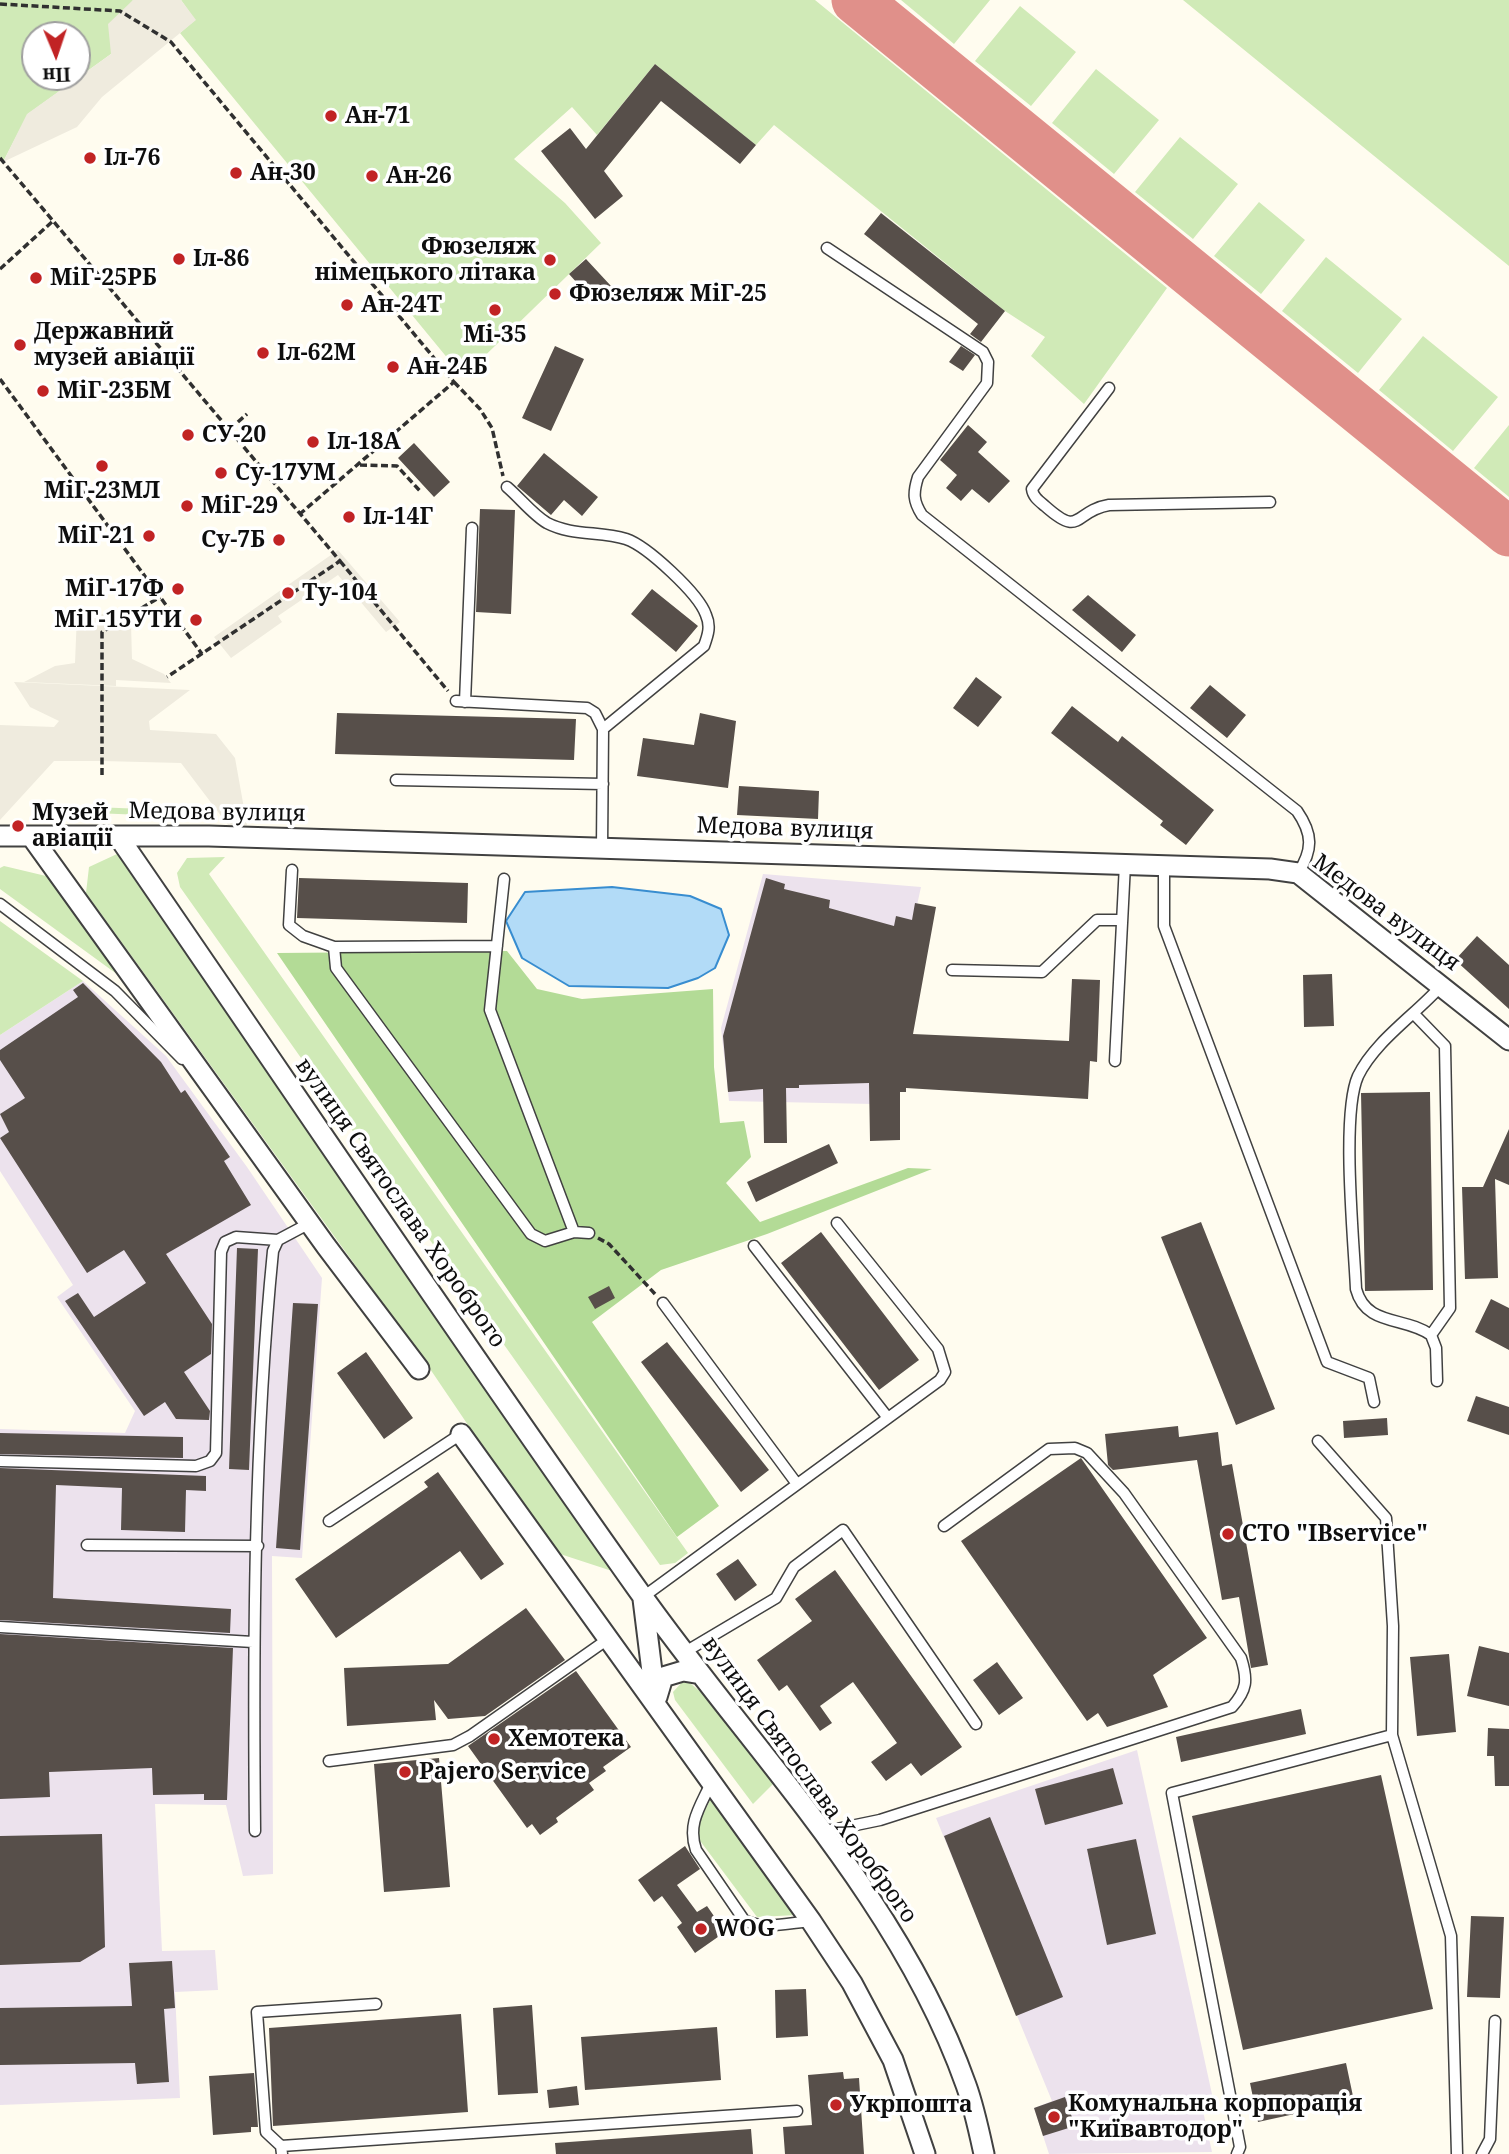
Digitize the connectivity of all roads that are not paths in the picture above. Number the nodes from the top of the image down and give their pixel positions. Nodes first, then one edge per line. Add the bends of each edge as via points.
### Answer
1 (827, 248) dead end
2 (1109, 388) dead end
3 (507, 487) road end
4 (1270, 502) dead end
5 (472, 528) dead end
6 (603, 729) junction
7 (396, 780) dead end
8 (603, 784) junction
9 (0, 835) edge
10 (31, 836) junction
11 (118, 836) junction
12 (603, 848) junction
13 (1125, 864) junction
14 (1164, 866) junction
15 (292, 870) dead end
16 (1298, 873) junction
17 (504, 879) dead end
18 (0, 904) edge
19 (1122, 920) junction
20 (497, 946) junction
21 (334, 947) junction
22 (952, 970) dead end
23 (1441, 986) junction
24 (1414, 1014) junction
25 (1509, 1040) edge
26 (1115, 1061) dead end
27 (209, 1082) junction
28 (310, 1223) junction
29 (837, 1223) dead end
30 (574, 1232) junction
31 (589, 1233) road end
32 (278, 1240) junction
33 (754, 1246) dead end
34 (663, 1303) road end
35 (1431, 1335) junction
36 (419, 1369) dead end
37 (1437, 1381) dead end
38 (1374, 1402) dead end
39 (888, 1418) junction
40 (461, 1434) joint
41 (1318, 1441) dead end
42 (0, 1461) edge
43 (797, 1484) junction
44 (329, 1521) dead end
45 (944, 1526) dead end
46 (87, 1545) dead end
47 (258, 1546) junction
48 (643, 1597) junction
49 (0, 1627) edge
50 (608, 1639) junction
51 (253, 1642) junction
52 (685, 1653) junction
53 (701, 1674) junction
54 (657, 1709) junction
55 (976, 1724) dead end
56 (1392, 1735) junction
57 (329, 1761) dead end
58 (711, 1783) junction
59 (255, 1832) dead end
60 (822, 1832) junction
61 (811, 1921) junction
62 (376, 2004) dead end
63 (1495, 2021) dead end
64 (797, 2111) dead end
65 (282, 2150) edge
66 (925, 2154) edge
67 (985, 2154) edge
68 (1237, 2154) edge
69 (1457, 2154) edge
70 (1482, 2154) edge

1 - 16 lane via 983,352 988,362 987,383 918,477 915,503 922,515 1297,811 1311,845
2 - 4 lane via 1032,489 1033,496 1062,522 1074,522 1109,505
3 - 6 lane via 545,522 566,531 629,540 647,551 701,603 708,618 704,646
5 - 6 lane via 461,702 587,708
6 - 8 lane
7 - 8 lane
8 - 12 lane
9 - 10 street, Медова вулиця
10 - 11 street, Медова вулиця
10 - 27 street
11 - 12 street, Медова вулиця
11 - 48 street, вулиця Святослава Хороброго
12 - 13 street, Медова вулиця
13 - 14 street, Медова вулиця
13 - 19 lane
14 - 16 street, Медова вулиця
14 - 38 lane via 1164,926 1327,1362 1369,1378
15 - 21 lane via 289,925 303,936
16 - 23 street, Медова вулиця
17 - 20 lane
18 - 27 lane via 115,991
19 - 22 lane via 1097,920 1042,972
19 - 26 lane
20 - 21 lane
20 - 30 lane via 490,1010
21 - 30 lane via 336,968 531,1234 545,1241
23 - 24 lane
23 - 25 street, Медова вулиця
24 - 35 lane via 1445,1046 1450,1308
24 - 35 lane via 1371,1055 1353,1094 1356,1289 1359,1302 1369,1312
27 - 28 street
28 - 32 lane
28 - 36 street
29 - 39 lane via 943,1359 945,1373 940,1380
30 - 31 lane
32 - 42 lane via 236,1237 225,1242 221,1252 216,1452 210,1461 196,1466
32 - 47 lane via 265,1328
33 - 39 lane
34 - 43 lane
35 - 37 lane
39 - 43 lane
40 - 44 lane
40 - 50 street, вулиця Святослава Хороброго
41 - 56 lane via 1386,1518 1393,1626
43 - 48 lane
45 - 60 lane via 1049,1449 1075,1448 1087,1453 1124,1493 1241,1658 1247,1677 1244,1694 1232,1707 880,1819
46 - 47 lane
47 - 51 lane
48 - 52 street, вулиця Святослава Хороброго
48 - 54 street, вулиця Святослава Хороброго
49 - 51 lane
50 - 54 street, вулиця Святослава Хороброго
50 - 57 lane via 453,1745
51 - 59 lane
52 - 53 street, вулиця Святослава Хороброго
52 - 55 lane via 776,1598 794,1567 843,1530
53 - 54 street via 683,1671 663,1677
53 - 60 street, вулиця Святослава Хороброго
54 - 58 street, вулиця Святослава Хороброго
56 - 68 lane via 1172,1793 1240,2147
56 - 69 lane via 1451,1936
58 - 61 street, вулиця Святослава Хороброго
58 - 61 lane via 692,1822 691,1838 744,1920 756,1926
60 - 67 street, вулиця Святослава Хороброго via 876,1906 932,2006 967,2086
61 - 66 street, вулиця Святослава Хороброго via 852,1983 893,2060
62 - 65 lane via 257,2011 266,2132
63 - 70 lane via 1490,2139
64 - 65 lane

